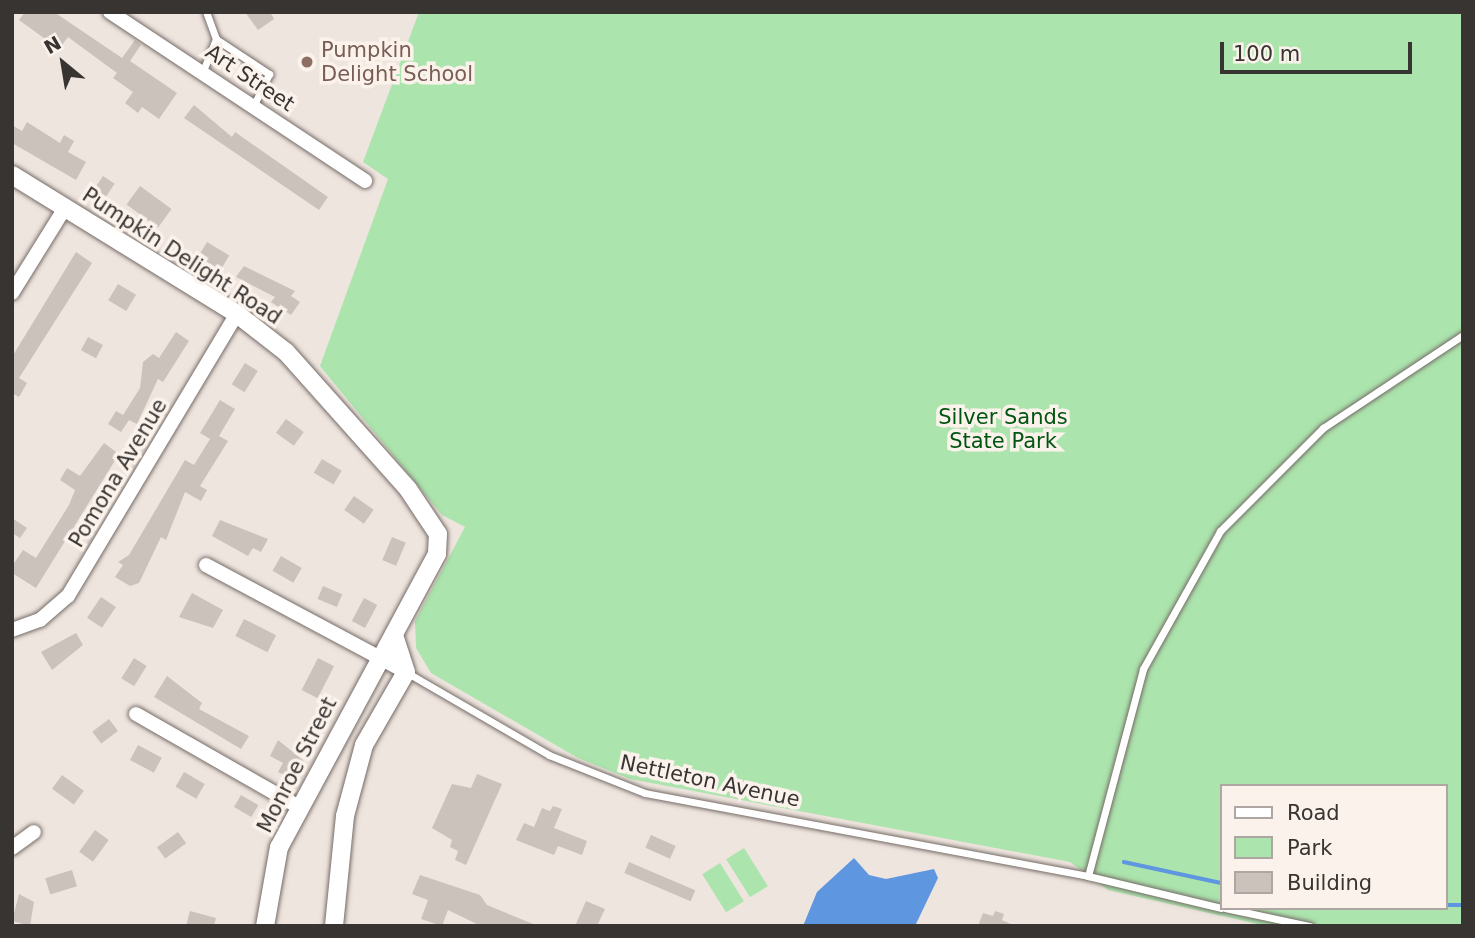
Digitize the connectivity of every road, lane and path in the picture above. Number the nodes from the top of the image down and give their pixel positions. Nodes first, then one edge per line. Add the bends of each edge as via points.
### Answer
1 (110, 12) edge
2 (206, 12) edge
3 (216, 39) junction
4 (204, 71) junction
5 (254, 105) junction
6 (12, 175) edge
7 (365, 181) dead end
8 (65, 208) junction
9 (12, 293) edge
10 (237, 314) junction
11 (1463, 335) edge
12 (436, 554) joint
13 (206, 565) dead end
14 (12, 630) edge
15 (394, 635) junction
16 (378, 657) junction
17 (406, 672) junction
18 (136, 714) dead end
19 (299, 807) junction
20 (34, 832) dead end
21 (12, 848) edge
22 (1088, 876) junction
23 (1220, 907) edge
24 (1233, 910) edge
25 (265, 926) edge
26 (334, 926) edge
27 (1310, 926) edge

1 - 4 street, Art Street
2 - 3 lane
3 - 4 lane
3 - 5 lane via 269,74
4 - 5 street, Art Street
5 - 7 street, Art Street
6 - 8 street, Pumpkin Delight Road
8 - 9 street
8 - 10 street, Pumpkin Delight Road
10 - 12 street, Pumpkin Delight Road via 302,367 415,497 435,524
10 - 14 street, Pomona Avenue via 68,596 40,620
11 - 22 lane via 1323,428 1220,531 1143,669
12 - 15 street, Monroe Street
13 - 16 street, Nettleton Avenue
15 - 16 street, Monroe Street
15 - 17 street
16 - 17 street, Nettleton Avenue
16 - 19 street, Monroe Street
17 - 22 lane, Nettleton Avenue via 549,755 645,793
17 - 26 street via 365,745 345,816
18 - 19 street
19 - 25 street, Monroe Street via 272,868
20 - 21 street
22 - 23 lane, Nettleton Avenue
24 - 27 lane, Nettleton Avenue

